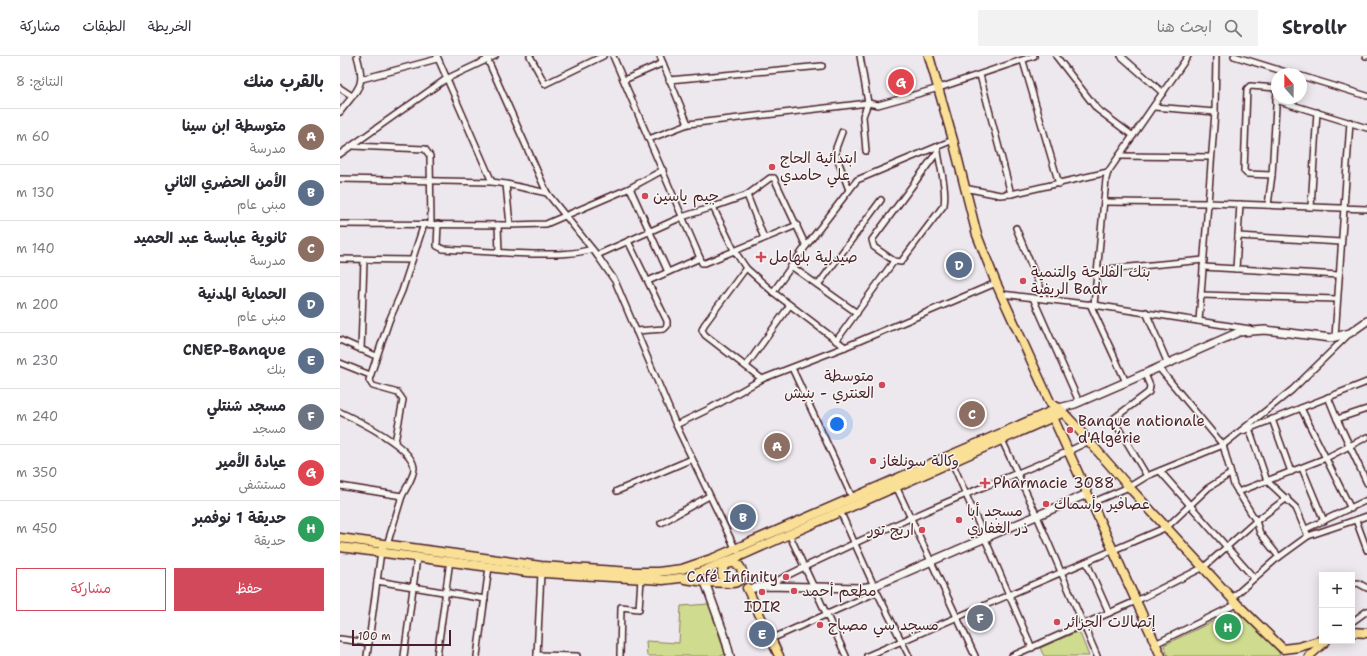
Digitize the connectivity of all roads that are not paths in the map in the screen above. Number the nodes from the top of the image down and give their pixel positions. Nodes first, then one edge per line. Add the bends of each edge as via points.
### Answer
1 (357, 56) edge
2 (495, 56) edge
3 (530, 56) edge
4 (603, 56) edge
5 (613, 56) edge
6 (660, 56) edge
7 (860, 56) edge
8 (929, 56) edge
9 (1034, 56) edge
10 (1056, 56) edge
11 (1121, 56) edge
12 (1188, 56) edge
13 (1216, 56) edge
14 (1234, 56) edge
15 (437, 57) edge
16 (487, 58) edge
17 (1022, 61) junction
18 (663, 62) junction
19 (822, 66) dead end
20 (1271, 69) edge
21 (980, 74) junction
22 (1307, 78) edge
23 (362, 79) junction
24 (446, 79) junction
25 (624, 80) junction
26 (670, 80) junction
27 (340, 88) edge
28 (939, 88) junction
29 (1271, 88) edge
30 (1163, 93) junction
31 (352, 96) junction
32 (1367, 96) edge
33 (868, 103) junction
34 (1276, 104) edge
35 (1290, 104) edge
36 (1154, 107) junction
37 (340, 112) edge
38 (1215, 112) junction
39 (1317, 112) junction
40 (1350, 122) junction
41 (688, 124) junction
42 (1367, 128) edge
43 (842, 132) dead end
44 (1133, 136) junction
45 (649, 139) junction
46 (953, 140) junction
47 (352, 146) junction
48 (937, 149) junction
49 (866, 151) dead end
50 (340, 154) edge
51 (1119, 156) junction
52 (1211, 157) junction
53 (663, 170) junction
54 (1108, 172) junction
55 (1272, 175) junction
56 (340, 179) edge
57 (431, 180) junction
58 (492, 182) junction
59 (506, 184) junction
60 (1060, 184) junction
61 (630, 188) junction
62 (964, 188) junction
63 (849, 190) junction
64 (547, 193) junction
65 (1012, 194) junction
66 (746, 195) junction
67 (881, 200) dead end
68 (1104, 202) junction
69 (1208, 203) junction
70 (1240, 204) junction
71 (1268, 205) junction
72 (713, 207) junction
73 (1311, 207) junction
74 (1343, 208) junction
75 (1367, 209) edge
76 (564, 216) junction
77 (682, 217) junction
78 (340, 224) edge
79 (424, 224) junction
80 (431, 224) junction
81 (438, 224) junction
82 (498, 225) junction
83 (510, 225) junction
84 (796, 225) junction
85 (1016, 228) dead end
86 (650, 232) junction
87 (1238, 236) junction
88 (764, 238) junction
89 (628, 241) junction
90 (1341, 242) junction
91 (806, 246) junction
92 (592, 249) junction
93 (734, 250) junction
94 (499, 253) junction
95 (597, 255) junction
96 (700, 258) junction
97 (340, 259) edge
98 (364, 260) junction
99 (412, 260) junction
100 (1204, 260) junction
101 (894, 261) junction
102 (791, 266) junction
103 (746, 268) junction
104 (1203, 268) junction
105 (1236, 269) junction
106 (1098, 270) junction
107 (668, 272) junction
108 (1339, 275) junction
109 (648, 281) junction
110 (996, 283) junction
111 (818, 285) junction
112 (773, 292) junction
113 (1001, 294) junction
114 (1201, 295) junction
115 (1033, 298) junction
116 (1045, 299) junction
117 (1337, 299) junction
118 (790, 305) junction
119 (1092, 305) junction
120 (857, 312) junction
121 (1146, 312) junction
122 (1199, 321) junction
123 (1367, 321) edge
124 (636, 330) junction
125 (1253, 330) junction
126 (1350, 333) junction
127 (1335, 337) junction
128 (340, 340) edge
129 (836, 341) junction
130 (845, 347) junction
131 (361, 350) junction
132 (376, 356) junction
133 (340, 362) edge
134 (1168, 364) junction
135 (746, 366) junction
136 (792, 368) junction
137 (1159, 368) junction
138 (1145, 374) junction
139 (370, 375) junction
140 (762, 379) junction
141 (1126, 382) junction
142 (1367, 382) edge
143 (1328, 397) junction
144 (1079, 402) junction
145 (1301, 408) junction
146 (1062, 409) junction
147 (1367, 409) edge
148 (1051, 411) junction
149 (340, 412) edge
150 (1272, 419) junction
151 (1337, 419) junction
152 (676, 425) junction
153 (1249, 428) junction
154 (1233, 437) junction
155 (1367, 437) edge
156 (1002, 440) junction
157 (1089, 441) junction
158 (395, 442) junction
159 (1223, 445) junction
160 (1349, 446) junction
161 (1069, 452) junction
162 (1326, 458) junction
163 (692, 459) junction
164 (952, 462) junction
165 (1302, 468) junction
166 (1160, 471) junction
167 (1291, 472) junction
168 (1017, 474) junction
169 (1230, 474) junction
170 (1147, 476) junction
171 (1267, 481) junction
172 (895, 483) junction
173 (1367, 483) edge
174 (340, 486) edge
175 (1129, 487) junction
176 (617, 491) dead end
177 (1238, 492) junction
178 (965, 494) junction
179 (1087, 494) junction
180 (402, 496) junction
181 (709, 496) junction
182 (852, 498) junction
183 (1287, 498) junction
184 (1367, 500) edge
185 (1091, 503) junction
186 (1190, 506) junction
187 (1351, 509) junction
188 (840, 511) junction
189 (1037, 516) junction
190 (1367, 516) edge
191 (911, 518) junction
192 (1356, 520) junction
193 (1256, 521) junction
194 (1324, 521) junction
195 (660, 523) dead end
196 (1167, 527) junction
197 (1306, 529) junction
198 (789, 534) junction
199 (1308, 536) junction
200 (340, 538) edge
201 (986, 538) junction
202 (854, 543) junction
203 (384, 544) junction
204 (733, 546) junction
205 (340, 547) edge
206 (1227, 547) junction
207 (1367, 550) edge
208 (1114, 551) junction
209 (381, 553) junction
210 (738, 557) junction
211 (1279, 557) junction
212 (417, 558) junction
213 (451, 558) junction
214 (931, 562) junction
215 (1087, 563) junction
216 (725, 565) junction
217 (489, 567) junction
218 (804, 567) junction
219 (1204, 567) junction
220 (741, 569) junction
221 (541, 573) junction
222 (1062, 574) junction
223 (683, 578) junction
224 (1254, 578) junction
225 (641, 579) junction
226 (377, 581) junction
227 (705, 582) junction
228 (732, 583) junction
229 (1355, 584) edge
230 (767, 586) junction
231 (413, 587) junction
232 (814, 587) junction
233 (1367, 588) edge
234 (748, 589) junction
235 (875, 589) junction
236 (445, 592) junction
237 (1011, 596) junction
238 (485, 599) junction
239 (1136, 601) junction
240 (1234, 601) junction
241 (1367, 611) edge
242 (1109, 613) junction
243 (827, 614) junction
244 (956, 619) junction
245 (1355, 620) edge
246 (1084, 625) junction
247 (1355, 632) edge
248 (1367, 633) edge
249 (340, 639) edge
250 (771, 639) junction
251 (902, 641) junction
252 (1319, 641) edge
253 (369, 643) junction
254 (1155, 644) junction
255 (1323, 644) edge
256 (1032, 648) junction
257 (1284, 653) edge
258 (537, 655) edge
259 (1158, 655) edge
260 (367, 656) edge
261 (404, 656) edge
262 (437, 656) edge
263 (477, 656) edge
264 (577, 656) edge
265 (620, 656) edge
266 (730, 656) edge
267 (779, 656) edge
268 (846, 656) edge
269 (867, 656) edge
270 (908, 656) edge
271 (974, 656) edge
272 (1012, 656) edge
273 (1097, 656) edge
274 (1309, 656) edge

1 - 23 street
2 - 16 street
3 - 4 street via 545,84
5 - 25 street
6 - 18 street
7 - 33 street
8 - 28 main road
9 - 17 street
10 - 44 street via 1097,109
11 - 30 street
12 - 30 street
13 - 38 street
14 - 20 street
15 - 23 street
15 - 24 street
16 - 24 street
16 - 64 street
17 - 21 street
17 - 60 street
18 - 25 street
18 - 26 street
19 - 26 street
21 - 28 street
21 - 65 street
22 - 32 street
23 - 31 street
24 - 47 street
24 - 58 street
25 - 45 street
26 - 41 street
27 - 31 street
28 - 33 street via 878,105
28 - 46 main road
29 - 55 street via 1248,86 1247,89 1244,171 1247,174
30 - 36 street
31 - 37 street
33 - 41 street
33 - 49 street via 863,116
34 - 55 street
35 - 39 street
36 - 38 street
36 - 44 street
38 - 52 street
39 - 40 street
39 - 73 street
40 - 42 street
40 - 74 street
41 - 45 street
43 - 63 street via 836,156
44 - 51 street
45 - 53 street
46 - 48 street
46 - 62 main road
47 - 50 street
47 - 57 street via 425,149 430,156
48 - 63 street via 861,178
48 - 101 street via 944,205 901,262
48 - 101 street via 872,240 874,247
51 - 52 street
51 - 54 street
52 - 69 street
53 - 61 street
53 - 77 street
54 - 60 street
54 - 68 street
55 - 71 street
56 - 57 street
57 - 58 street
57 - 80 street
58 - 59 street
59 - 64 street
59 - 83 street
60 - 65 street
61 - 76 street
61 - 86 street
62 - 65 street via 1000,195
62 - 110 main road via 977,235
63 - 91 street
64 - 76 street
66 - 72 street
66 - 84 street via 770,178 774,178
66 - 88 street
67 - 111 street
68 - 69 street
68 - 106 street
69 - 70 street
69 - 100 street
70 - 71 street
70 - 87 street
71 - 73 street
72 - 77 street
72 - 93 street
73 - 74 street
74 - 75 street
74 - 90 street
76 - 83 street via 546,224
76 - 92 street
77 - 86 street
77 - 96 street
78 - 79 street
79 - 80 street
79 - 99 street
80 - 81 street
81 - 82 street
81 - 94 street via 438,248
82 - 83 street
82 - 94 street
84 - 88 street
84 - 91 street
85 - 116 street
86 - 89 street
86 - 107 street
87 - 90 street
87 - 105 street
88 - 93 street
89 - 95 street
89 - 109 street
90 - 108 street
91 - 102 street
92 - 94 street via 572,254
92 - 95 street
93 - 96 street via 705,263 702,263
93 - 103 street
95 - 124 street via 615,281
96 - 107 street
97 - 98 street
98 - 99 street
98 - 131 street
99 - 132 street
100 - 104 street
100 - 106 street
101 - 120 street
102 - 111 street
102 - 112 street
103 - 112 street
103 - 135 street via 702,330
104 - 105 street
104 - 114 street
105 - 108 street
106 - 119 street
107 - 109 street
108 - 117 street
109 - 124 street via 668,321 667,326 664,329
110 - 113 main road
110 - 130 street
111 - 120 street
112 - 118 street
113 - 115 street
113 - 148 main road
114 - 117 street
114 - 122 street
115 - 116 street
115 - 144 street
116 - 119 street
117 - 127 street
118 - 129 street
118 - 135 street
119 - 121 street
119 - 141 street
120 - 129 street
121 - 122 street
121 - 134 street
122 - 125 street
123 - 126 street
124 - 152 street
125 - 127 street
125 - 134 street via 1223,338
126 - 127 street
126 - 154 street via 1292,390
128 - 131 street
129 - 130 street
130 - 136 street
131 - 132 street
132 - 139 street
133 - 139 street
134 - 137 street
135 - 140 street
136 - 140 street
136 - 182 street
137 - 138 street
137 - 159 street
138 - 141 street
138 - 170 street via 1150,386 1149,392 1113,419
139 - 158 street via 369,380 373,386 398,393 403,400
140 - 152 street
141 - 144 street
142 - 143 street
143 - 145 street
143 - 151 street
144 - 146 street
145 - 150 street
145 - 162 street
146 - 148 main road
146 - 148 main road
146 - 157 main road
147 - 151 street
148 - 156 main road
148 - 161 main road
148 - 172 main road
149 - 158 street
150 - 153 street
150 - 167 street
151 - 160 street
152 - 163 street
153 - 154 street
153 - 171 street
154 - 159 street
155 - 160 street
156 - 164 main road
156 - 168 street
157 - 161 street
157 - 175 main road
158 - 180 street via 414,467
159 - 166 street
159 - 169 street
160 - 162 street
160 - 173 street
161 - 168 street
161 - 179 main road
162 - 165 street
162 - 187 street
163 - 176 street
163 - 181 street
164 - 172 main road
164 - 178 street
165 - 167 street
165 - 194 street
166 - 170 street
166 - 186 street
167 - 171 street
168 - 178 street
168 - 189 street
169 - 177 street
169 - 186 street via 1208,488
170 - 175 street
171 - 177 street
171 - 183 street
172 - 182 main road
172 - 188 main road
172 - 191 street
174 - 180 street
175 - 185 street
175 - 196 main road
177 - 193 street
178 - 191 street
178 - 201 street
179 - 185 main road
179 - 189 street
180 - 203 street
181 - 195 street
181 - 204 street
182 - 204 main road
183 - 193 street
183 - 197 street via 1296,508
184 - 187 street
185 - 208 main road
186 - 196 street
186 - 206 street
187 - 194 street
188 - 198 main road
188 - 202 street
189 - 201 street
189 - 222 street
190 - 192 street
191 - 202 street
191 - 214 street
192 - 199 street
192 - 207 street
193 - 206 street
193 - 211 street via 1260,533
194 - 197 street
196 - 208 street
196 - 219 main road
197 - 199 street
198 - 210 main road
198 - 218 street
199 - 211 street
200 - 203 main road
201 - 214 street
201 - 237 street
202 - 218 street
202 - 235 street
203 - 209 street
203 - 213 main road
204 - 210 main road
204 - 213 main road via 682,569 658,572
204 - 216 main road
205 - 209 main road
206 - 219 street
206 - 224 street
208 - 215 street
208 - 239 main road
209 - 212 main road
209 - 226 street
210 - 216 main road
210 - 220 main road
211 - 224 street
212 - 213 main road
212 - 231 street
213 - 217 main road
213 - 236 street
214 - 235 street
214 - 244 street
215 - 222 street
215 - 242 street
216 - 220 main road via 733,563
216 - 223 main road
216 - 228 main road via 723,575
217 - 221 main road
217 - 238 street
218 - 230 street
218 - 232 street
219 - 239 street
219 - 240 main road
220 - 228 main road via 740,579
220 - 234 main road
221 - 225 main road
221 - 258 street
222 - 237 street
222 - 246 street
223 - 225 main road
223 - 227 main road
224 - 240 street
225 - 265 street via 640,610 621,607
226 - 231 street
226 - 253 street
227 - 228 main road
227 - 266 street
228 - 234 main road
229 - 233 street
230 - 232 street
230 - 234 street
231 - 236 street
231 - 261 street
232 - 235 street
232 - 243 street
234 - 250 main road
235 - 243 street
235 - 251 street
236 - 238 street
236 - 262 street
237 - 244 street
237 - 256 street
238 - 263 street
239 - 242 street
239 - 254 main road
240 - 254 street
240 - 257 main road
241 - 245 street
242 - 246 street
243 - 250 street
243 - 268 street
244 - 251 street
244 - 271 street
246 - 256 street
246 - 273 street
247 - 248 main road
249 - 253 street
250 - 267 main road
251 - 269 street
251 - 270 street
252 - 257 main road
253 - 260 street
254 - 259 main road
255 - 274 main road
256 - 272 street
258 - 264 street

